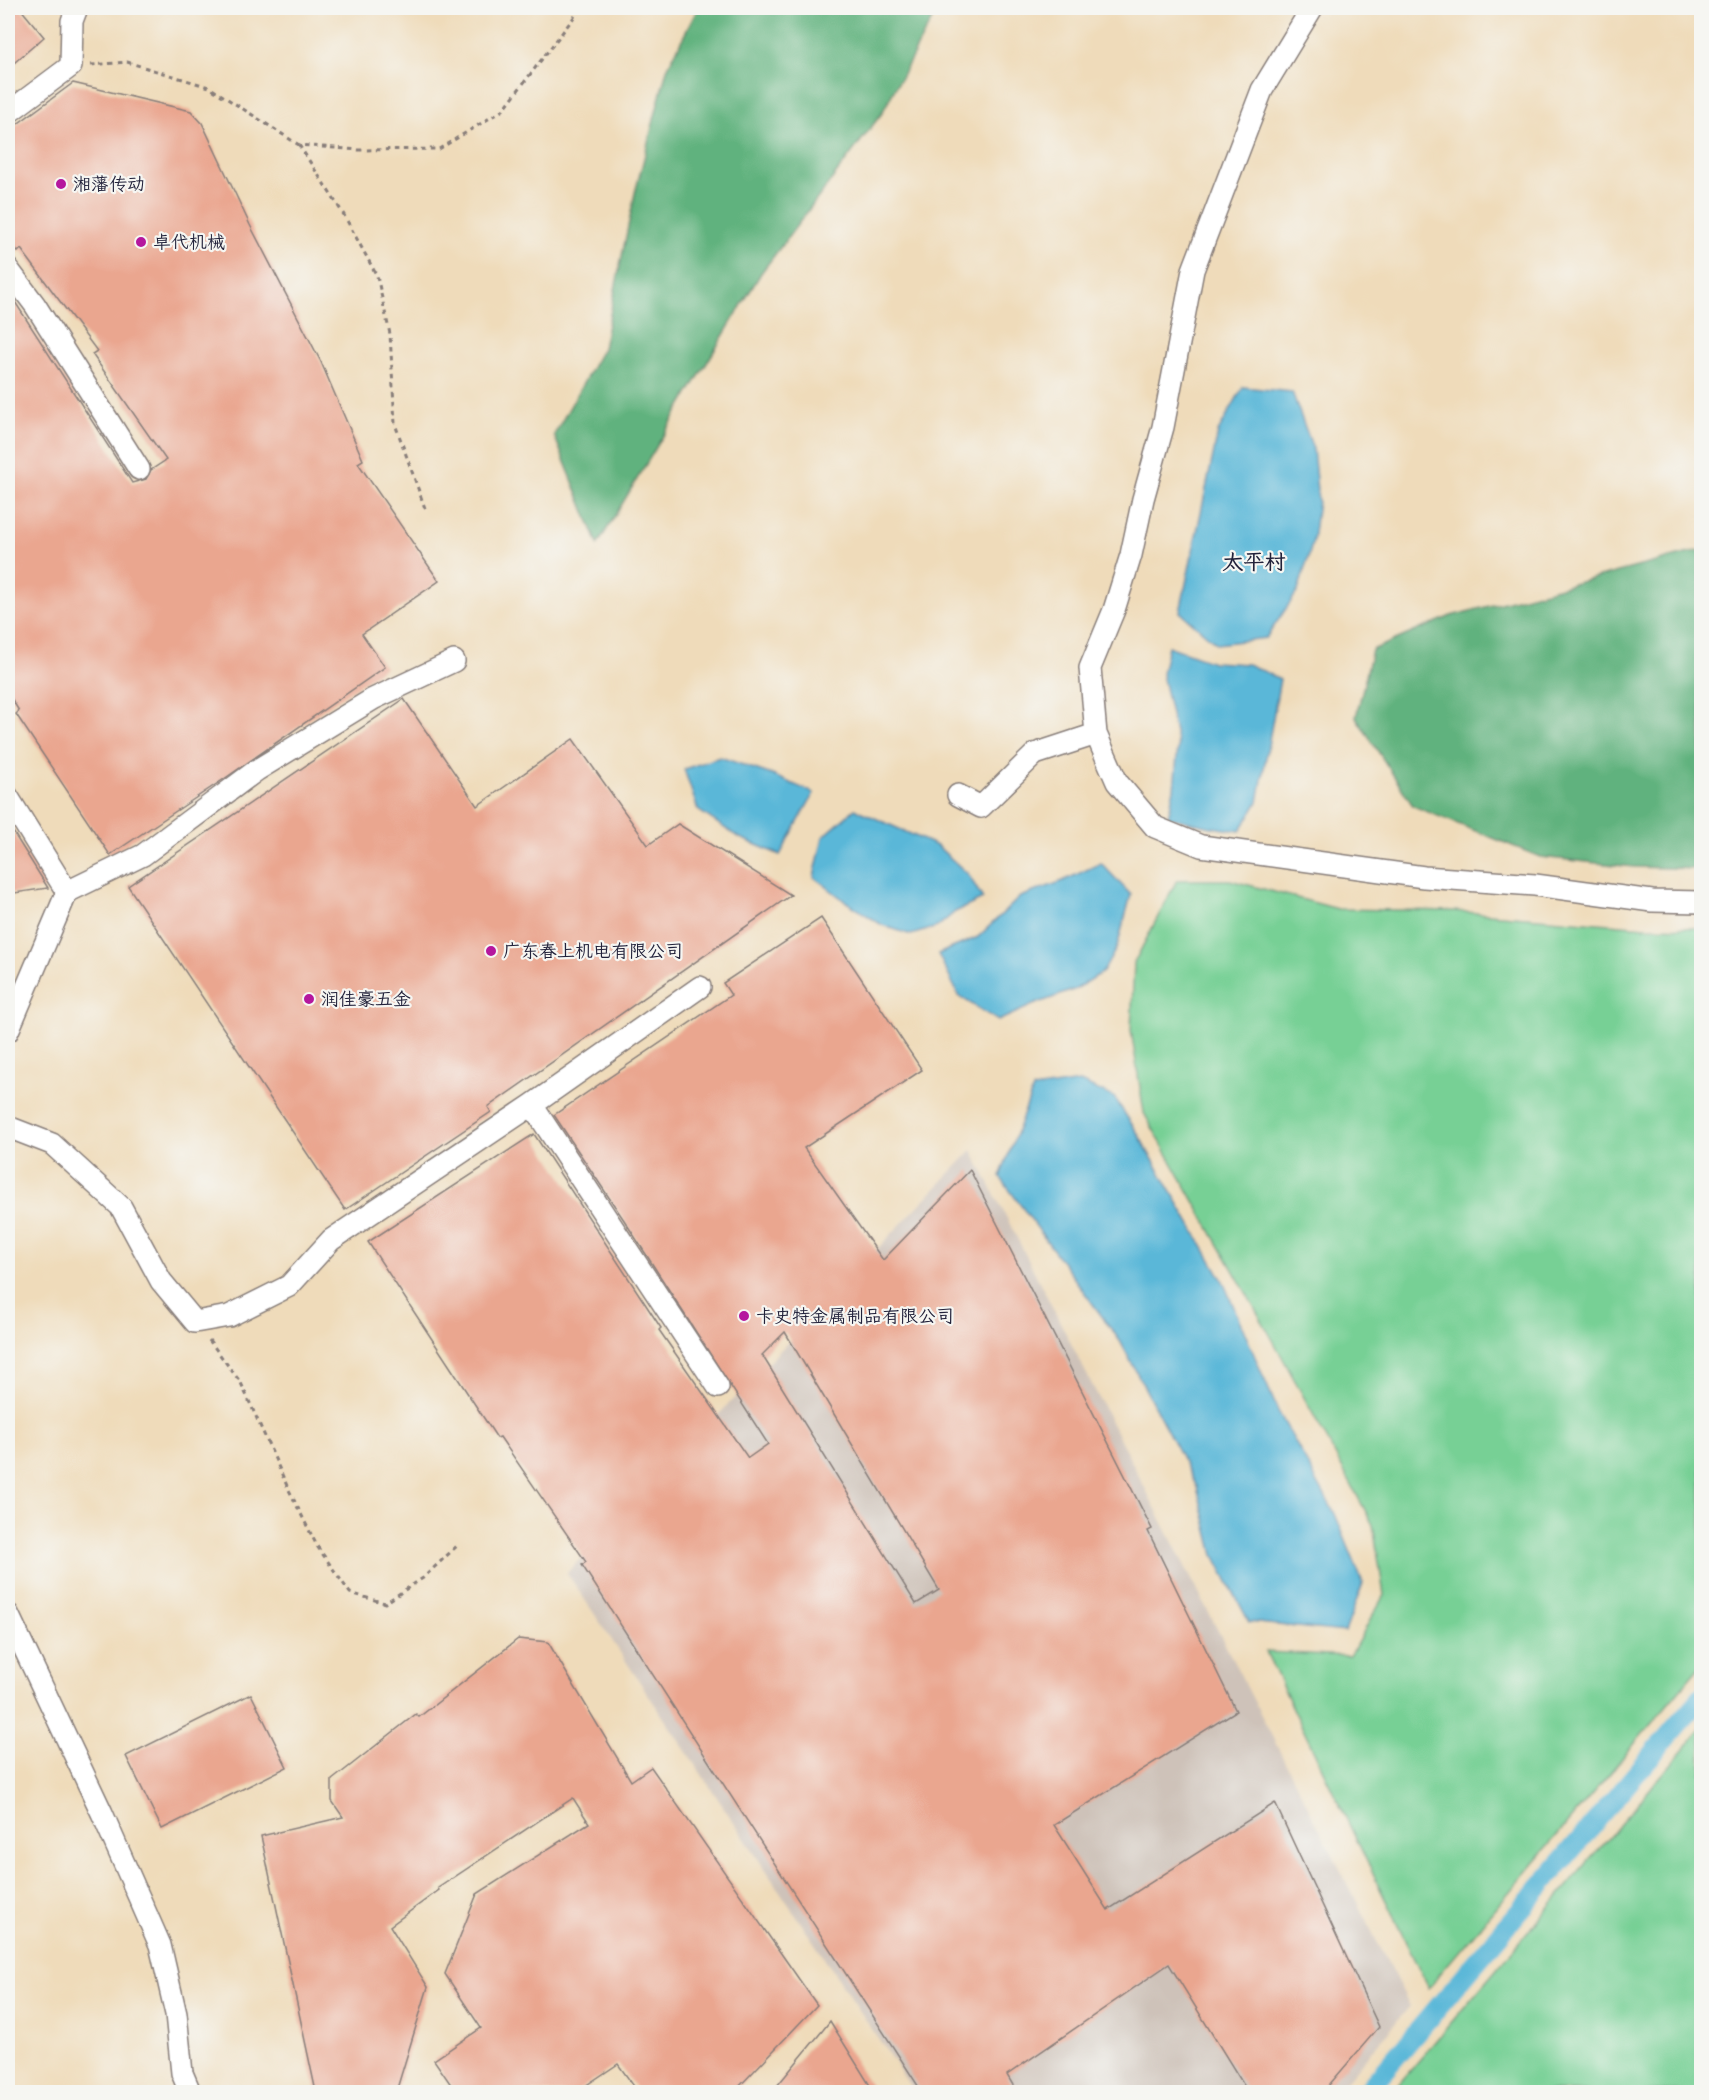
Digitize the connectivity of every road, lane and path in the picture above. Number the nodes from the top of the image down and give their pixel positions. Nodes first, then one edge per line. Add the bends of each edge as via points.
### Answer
1 (77, 8) edge
2 (581, 8) edge
3 (1312, 8) edge
4 (71, 66) junction
5 (8, 113) edge
6 (299, 145) junction
7 (8, 269) edge
8 (139, 469) dead end
9 (426, 511) dead end
10 (454, 661) dead end
11 (1096, 734) junction
12 (958, 795) dead end
13 (8, 797) edge
14 (67, 892) junction
15 (1701, 902) edge
16 (700, 987) dead end
17 (8, 1031) edge
18 (532, 1105) junction
19 (8, 1127) edge
20 (195, 1322) junction
21 (718, 1387) dead end
22 (458, 1545) dead end
23 (8, 1614) edge
24 (190, 2092) edge

1 - 4 street via 72,21
2 - 6 path via 502,110 439,148 358,150
3 - 11 street via 1262,90 1193,270 1163,428 1131,555 1090,668
4 - 5 street
4 - 6 path via 127,62 209,87
6 - 9 path via 344,214 377,276 390,334 395,424
7 - 8 street
10 - 14 street via 373,699 257,771 143,855
11 - 12 street via 1035,754 981,807
11 - 15 street via 1117,782 1155,827 1201,846 1424,877 1535,885 1652,901
13 - 14 street
14 - 17 street
16 - 18 street
18 - 20 street via 331,1240 289,1286 229,1316
18 - 21 street
19 - 20 street via 52,1144 121,1208 161,1281
20 - 22 path via 241,1383 317,1546 350,1593 385,1603 423,1578
23 - 24 street via 160,1945 176,2014 182,2073

